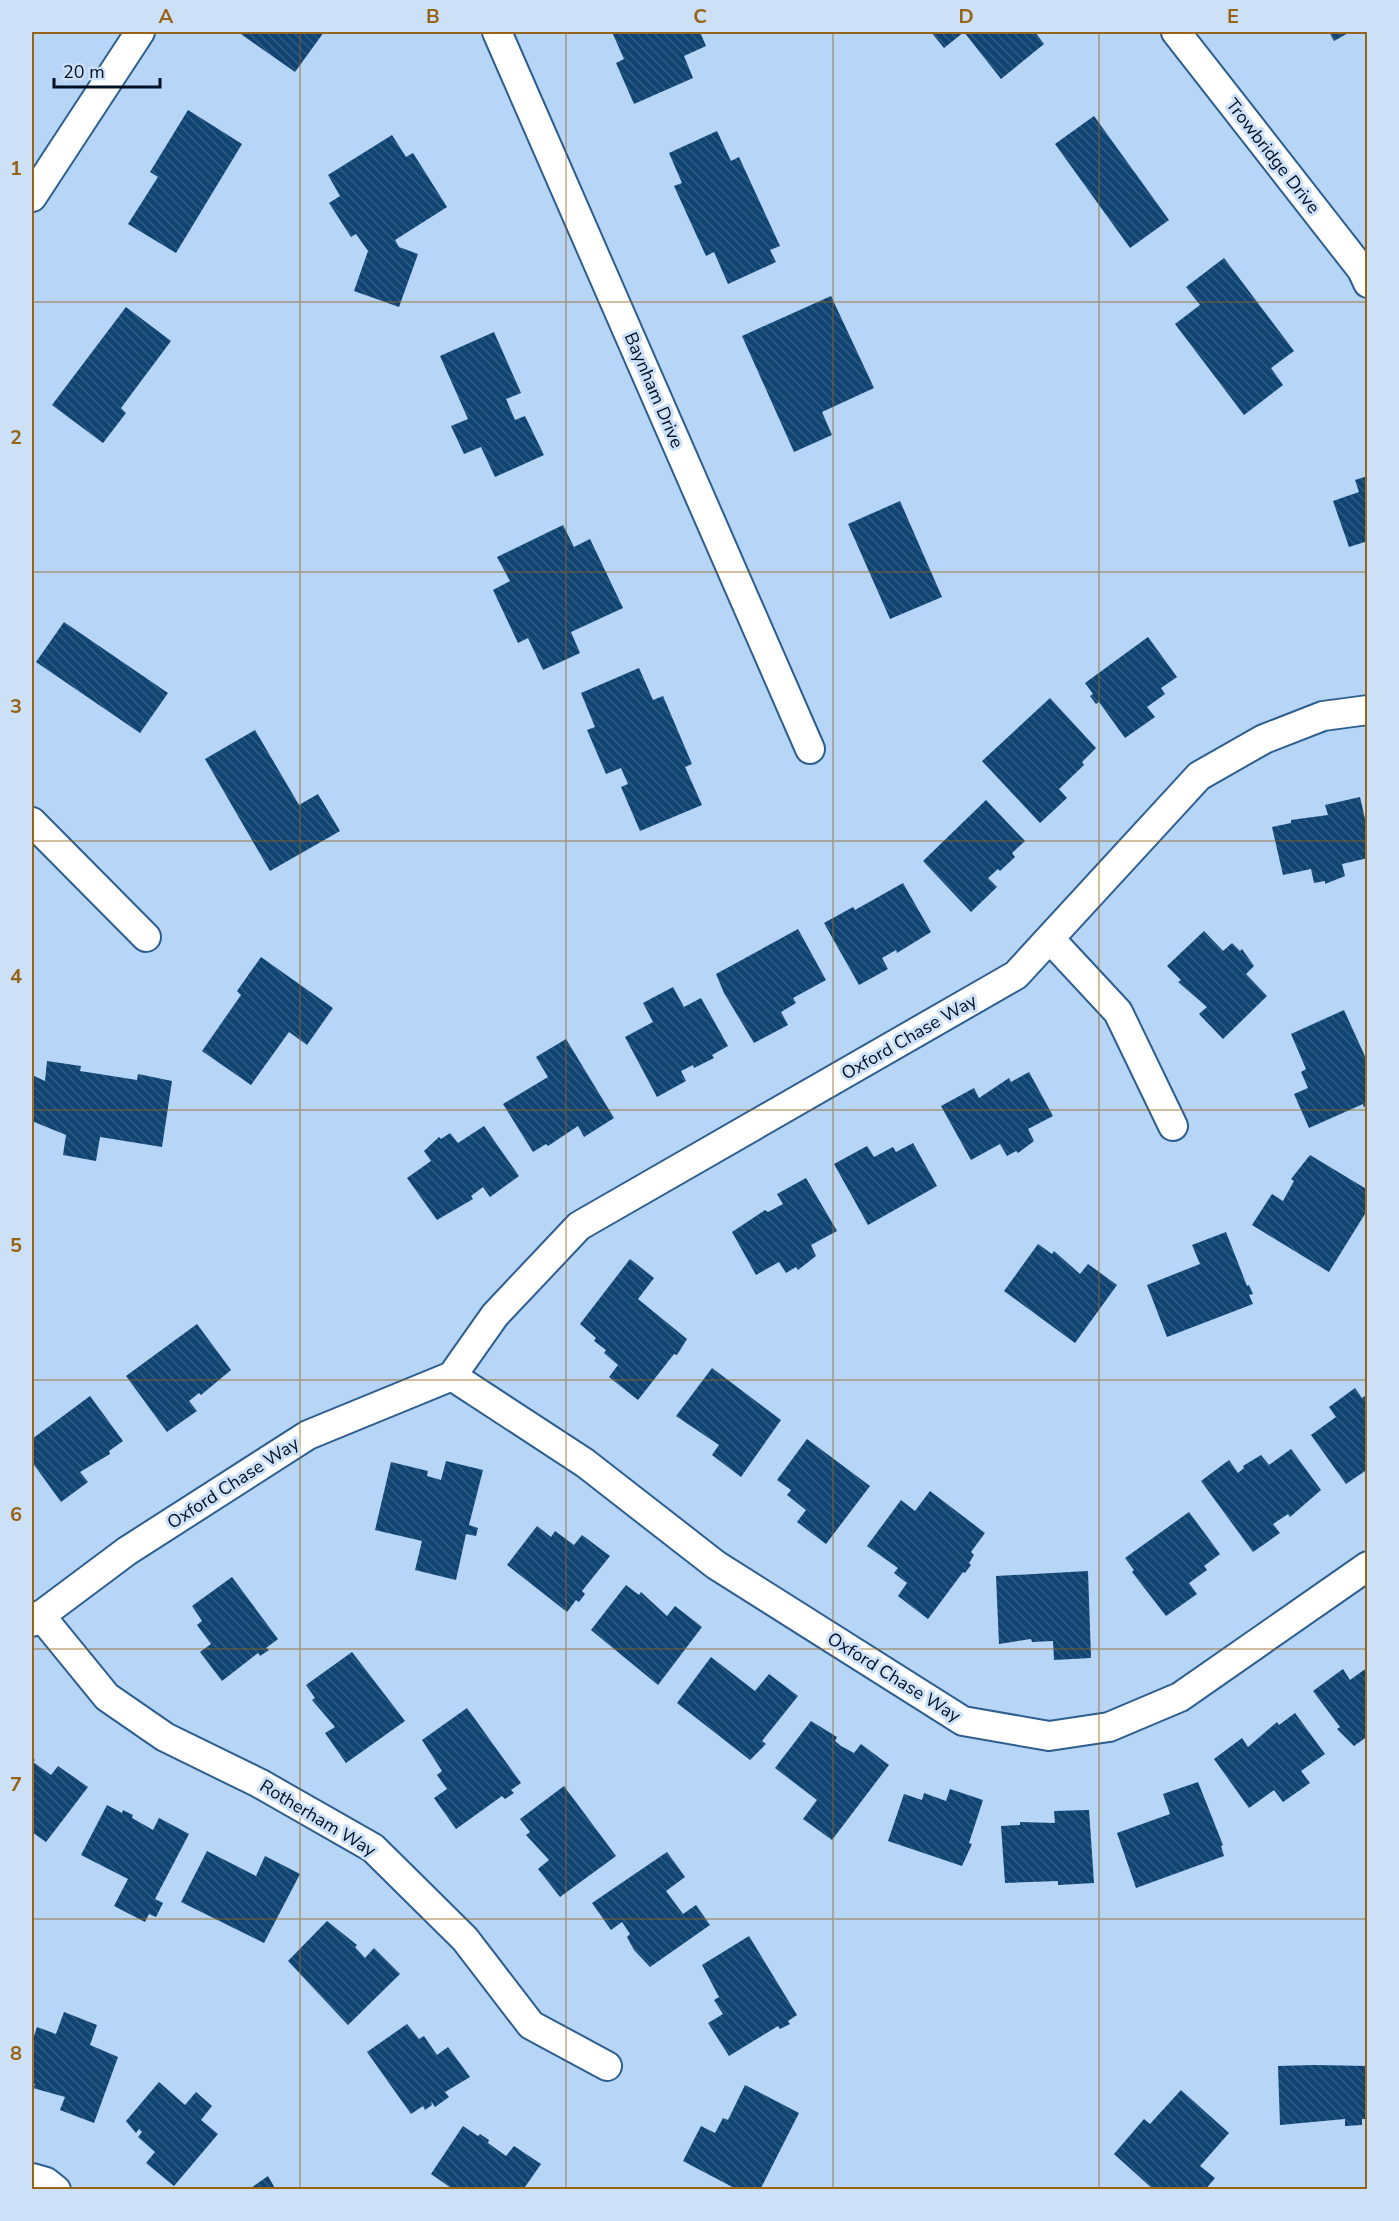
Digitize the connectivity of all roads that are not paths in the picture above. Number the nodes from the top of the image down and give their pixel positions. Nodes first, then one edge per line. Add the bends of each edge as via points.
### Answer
1 (140, 32) edge
2 (497, 32) edge
3 (1176, 32) edge
4 (32, 198) edge
5 (1368, 283) edge
6 (1368, 710) edge
7 (810, 749) dead end
8 (32, 822) edge
9 (146, 937) dead end
10 (1051, 940) junction
11 (1173, 1126) dead end
12 (452, 1376) junction
13 (1368, 1566) edge
14 (36, 1619) edge
15 (607, 2066) dead end
16 (32, 2178) edge
17 (56, 2190) edge

1 - 4 street
2 - 7 street, Baynham Drive
3 - 5 street, Trowbridge Drive via 1362,270
6 - 10 street, Oxford Chase Way via 1323,716 1264,739 1199,776
8 - 9 street
10 - 11 street via 1118,1012
10 - 12 street, Oxford Chase Way via 1016,975 579,1226 495,1315
12 - 13 street, Oxford Chase Way via 585,1463 716,1565 963,1721 1049,1736 1110,1726 1180,1697
12 - 14 street, Oxford Chase Way via 308,1435 127,1551
14 - 15 street, Rotherham Way via 107,1697 165,1737 260,1783 373,1848 465,1939 531,2025
16 - 17 street

